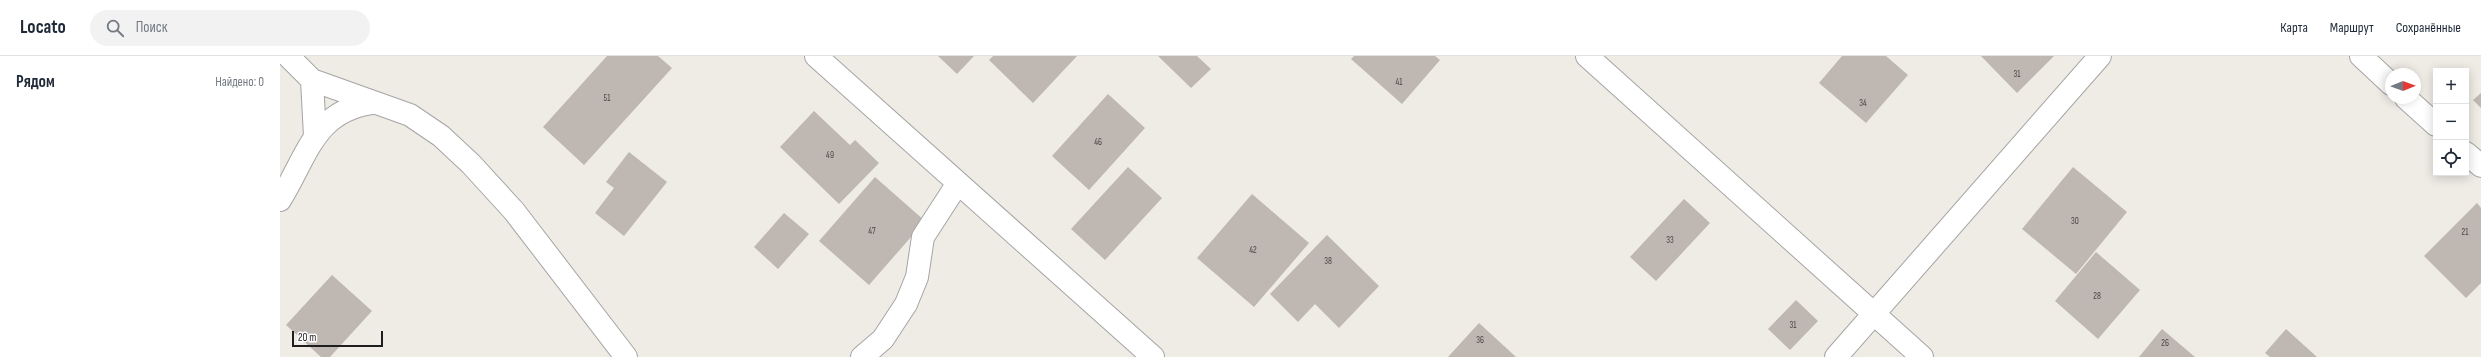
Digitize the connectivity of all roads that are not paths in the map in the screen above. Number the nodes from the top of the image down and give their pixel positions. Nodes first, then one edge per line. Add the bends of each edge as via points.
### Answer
1 (288, 56) edge
2 (816, 56) edge
3 (1587, 56) edge
4 (2100, 56) edge
5 (2361, 56) edge
6 (2385, 78) edge
7 (312, 80) junction
8 (372, 103) junction
9 (2413, 104) edge
10 (2433, 122) edge
11 (315, 136) junction
12 (2469, 156) edge
13 (2481, 166) edge
14 (958, 183) junction
15 (280, 200) edge
16 (1874, 314) junction
17 (626, 357) edge
18 (862, 357) edge
19 (1153, 357) edge
20 (1836, 357) edge
21 (1922, 357) edge

1 - 7 street
2 - 14 street
3 - 16 street
4 - 16 street
5 - 6 street
7 - 8 street
7 - 11 street
8 - 11 street via 352,106 336,115
8 - 17 street via 410,115 441,136 471,164 514,211
9 - 10 street
11 - 15 street
12 - 13 street
14 - 18 street via 923,237 917,277 906,304 883,339
14 - 19 street
16 - 20 street
16 - 21 street

